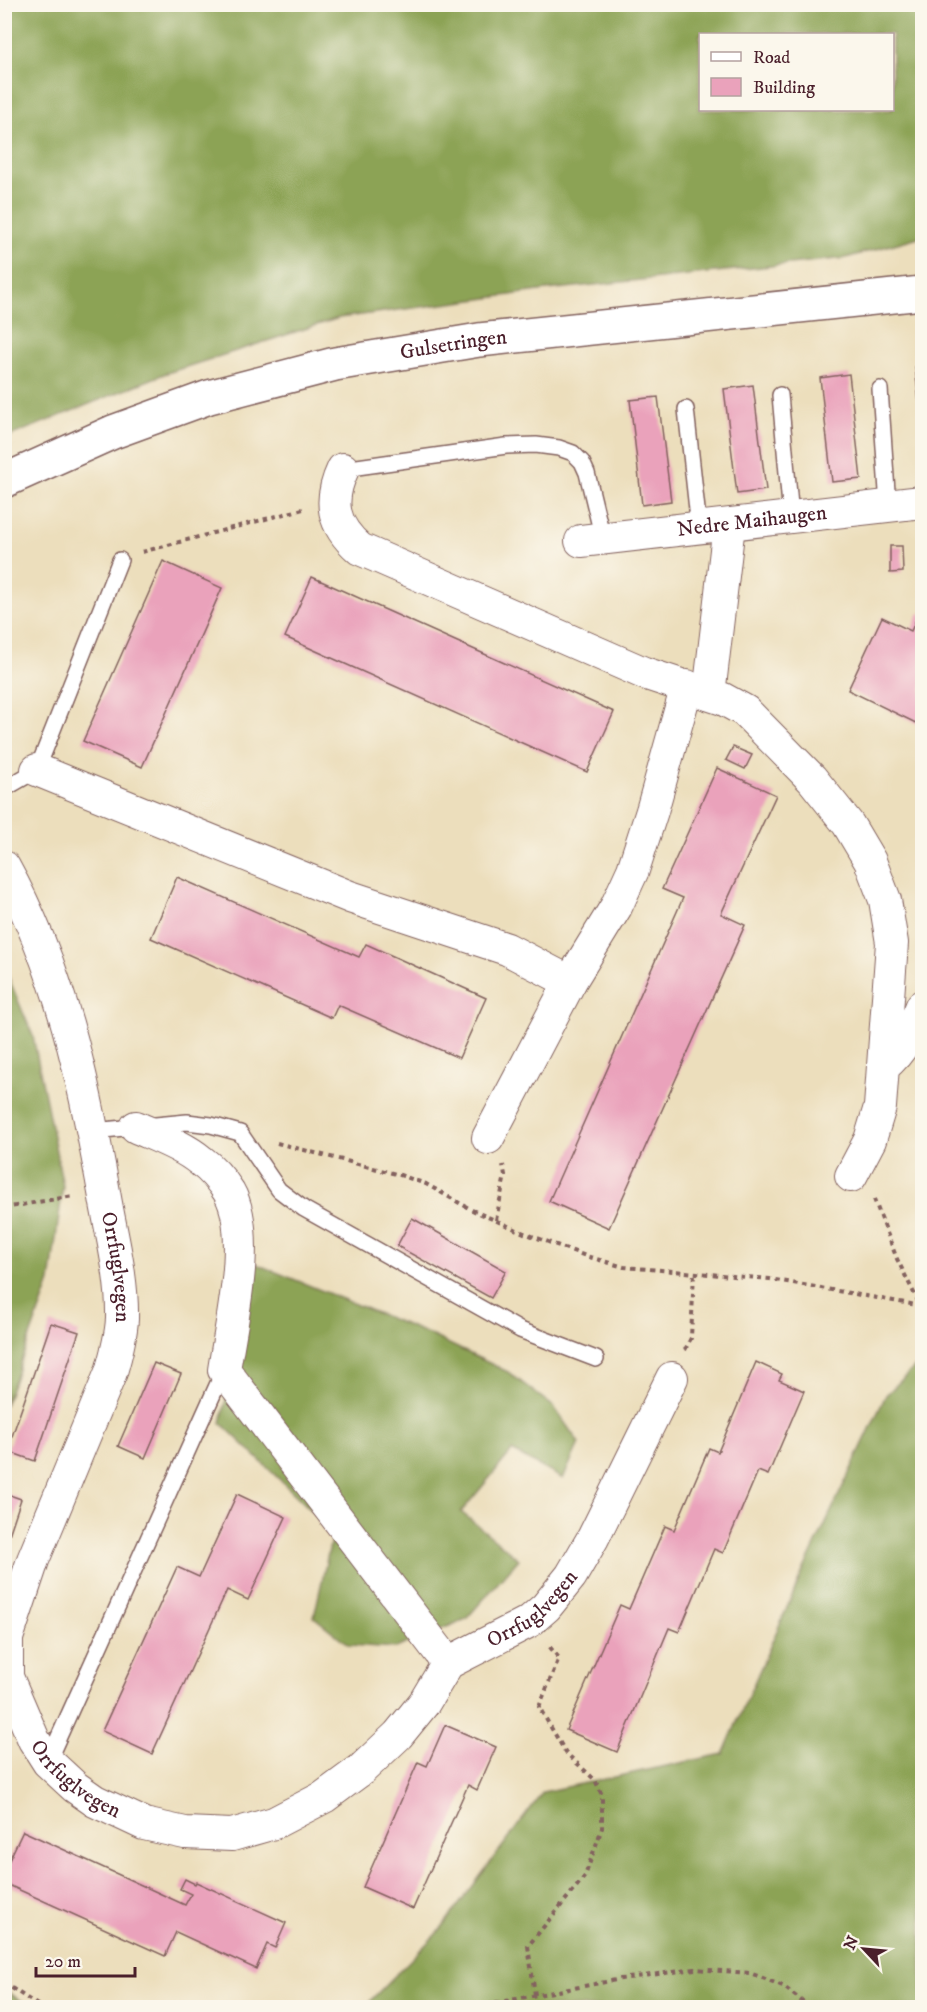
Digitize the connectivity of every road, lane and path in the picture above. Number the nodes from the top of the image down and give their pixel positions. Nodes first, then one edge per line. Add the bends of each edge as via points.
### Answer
1 (922, 292) edge
2 (880, 389) dead end
3 (780, 395) dead end
4 (686, 409) dead end
5 (343, 469) joint
6 (4, 481) edge
7 (333, 502) junction
8 (922, 502) edge
9 (888, 506) junction
10 (791, 518) junction
11 (714, 526) junction
12 (592, 540) joint
13 (120, 560) joint
14 (698, 690) junction
15 (37, 770) junction
16 (4, 789) edge
17 (4, 867) edge
18 (570, 982) junction
19 (922, 1006) edge
20 (884, 1066) junction
21 (136, 1127) junction
22 (93, 1131) junction
23 (240, 1133) junction
24 (488, 1138) joint
25 (851, 1176) joint
26 (104, 1191) junction
27 (4, 1208) edge
28 (496, 1221) junction
29 (694, 1272) junction
30 (922, 1306) edge
31 (596, 1359) dead end
32 (224, 1370) junction
33 (672, 1378) joint
34 (530, 1621) junction
35 (448, 1663) junction
36 (48, 1762) junction
37 (4, 1983) edge
38 (536, 1995) junction
39 (42, 2007) edge
40 (469, 2007) edge
41 (810, 2007) edge

1 - 6 street, Gulsetringen via 479,340 335,364 209,397 113,432
2 - 9 lane
3 - 10 lane
4 - 11 lane
5 - 7 street
5 - 12 lane via 506,446 559,448 573,453 587,473
7 - 13 path
7 - 14 street via 339,521 360,549 644,673
8 - 9 street, Nedre Maihaugen
9 - 10 street, Nedre Maihaugen
10 - 11 street, Nedre Maihaugen
11 - 12 street, Nedre Maihaugen
11 - 14 street
13 - 15 lane
14 - 18 street via 633,870 616,907
14 - 20 street via 745,711 762,727 812,779 848,824 870,861 885,900 892,943
15 - 16 lane
15 - 18 street via 350,897 507,949
17 - 22 street, Orrfuglvegen via 37,933 58,993
18 - 24 street
19 - 20 street via 904,1045
20 - 25 street via 877,1118
21 - 22 lane
21 - 23 lane via 187,1122
21 - 32 street via 201,1160 229,1192 236,1211 240,1239 237,1282
22 - 26 street, Orrfuglvegen
23 - 28 path via 400,1174
23 - 31 lane via 279,1190 304,1209 520,1330
24 - 28 path via 501,1157 505,1175
25 - 30 path via 872,1195 897,1259
26 - 27 path
26 - 36 street, Orrfuglvegen via 121,1287 118,1347 33,1560 8,1638 7,1677 34,1740
28 - 29 path via 624,1267
29 - 30 path via 770,1279
29 - 33 path via 691,1338
32 - 35 street
32 - 36 lane
33 - 34 street, Orrfuglvegen via 571,1576
34 - 35 street, Orrfuglvegen
34 - 38 path via 559,1658 539,1707 566,1753 595,1780 602,1795 602,1828 585,1876 528,1946
35 - 36 street, Orrfuglvegen via 398,1736 362,1769 324,1797 274,1823 232,1834 184,1833 144,1824 95,1801
37 - 39 path
38 - 40 path
38 - 41 path via 695,1969 750,1973 783,1986

